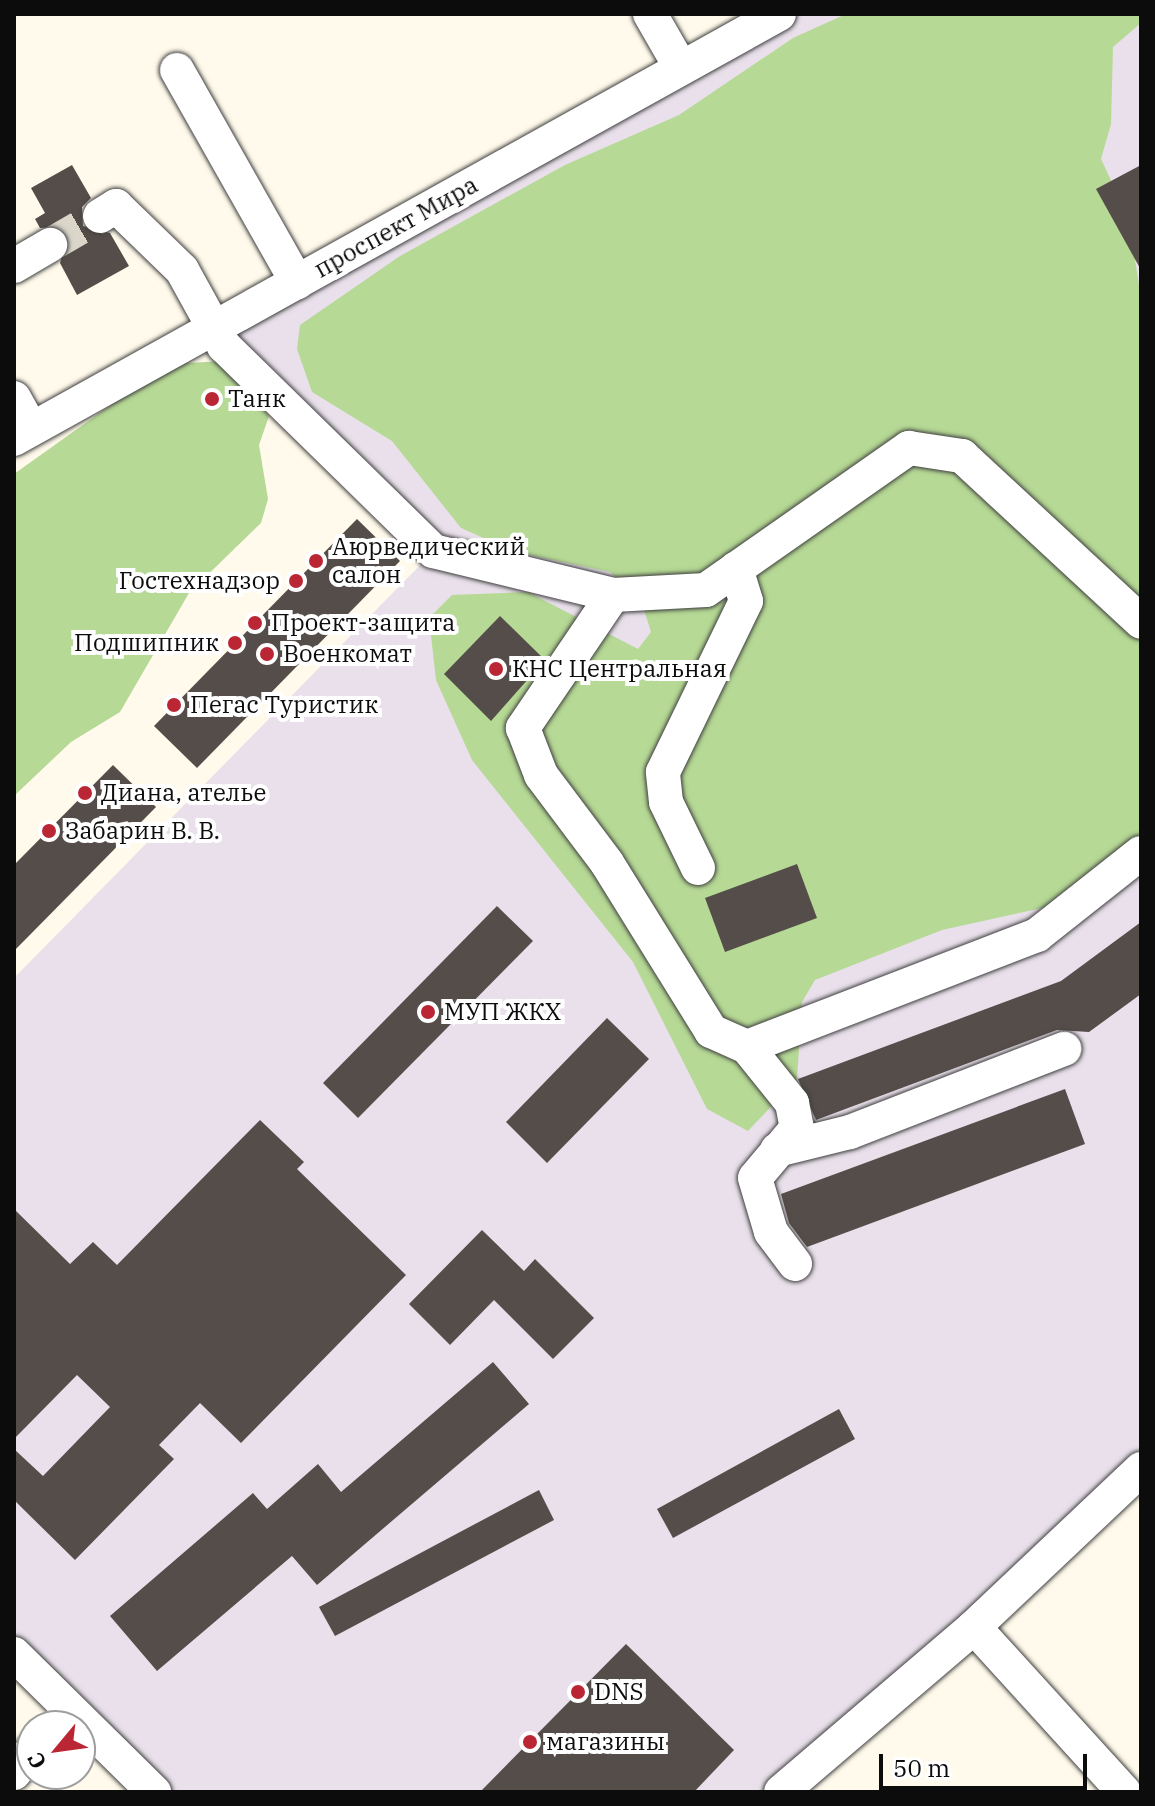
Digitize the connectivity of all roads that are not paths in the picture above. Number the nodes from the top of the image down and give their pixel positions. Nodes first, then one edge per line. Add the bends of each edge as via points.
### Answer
1 (650, 14) edge
2 (779, 14) edge
3 (681, 68) junction
4 (177, 70) dead end
5 (100, 216) tunnel mouth
6 (50, 245) tunnel mouth
7 (14, 266) edge
8 (297, 282) junction
9 (214, 328) junction
10 (14, 398) edge
11 (23, 434) edge
12 (736, 569) junction
13 (613, 595) junction
14 (1141, 622) edge
15 (1141, 853) edge
16 (698, 868) dead end
17 (747, 1047) junction
18 (1064, 1049) dead end
19 (777, 1150) junction
20 (795, 1264) dead end
21 (1141, 1469) edge
22 (974, 1627) junction
23 (14, 1654) edge
24 (64, 1710) edge
25 (96, 1740) edge
26 (788, 1790) edge
27 (154, 1792) edge
28 (1124, 1792) edge

1 - 3 street
2 - 3 street, проспект Мира
3 - 8 street, проспект Мира
4 - 8 street
5 - 9 street via 116,206 182,270
6 - 7 street
8 - 9 street, проспект Мира
9 - 11 street, проспект Мира
9 - 13 street via 433,551
10 - 11 street
12 - 13 street via 706,590
12 - 14 street via 909,448 962,456
12 - 16 street via 746,601 663,772 666,802
13 - 17 street via 523,728 541,775 607,863 711,1031
15 - 17 street via 1037,935
17 - 19 street via 792,1103 797,1128
18 - 19 street via 850,1132
19 - 20 street via 755,1178 758,1202
21 - 22 street
22 - 26 street
22 - 28 street
23 - 24 street
25 - 27 street

